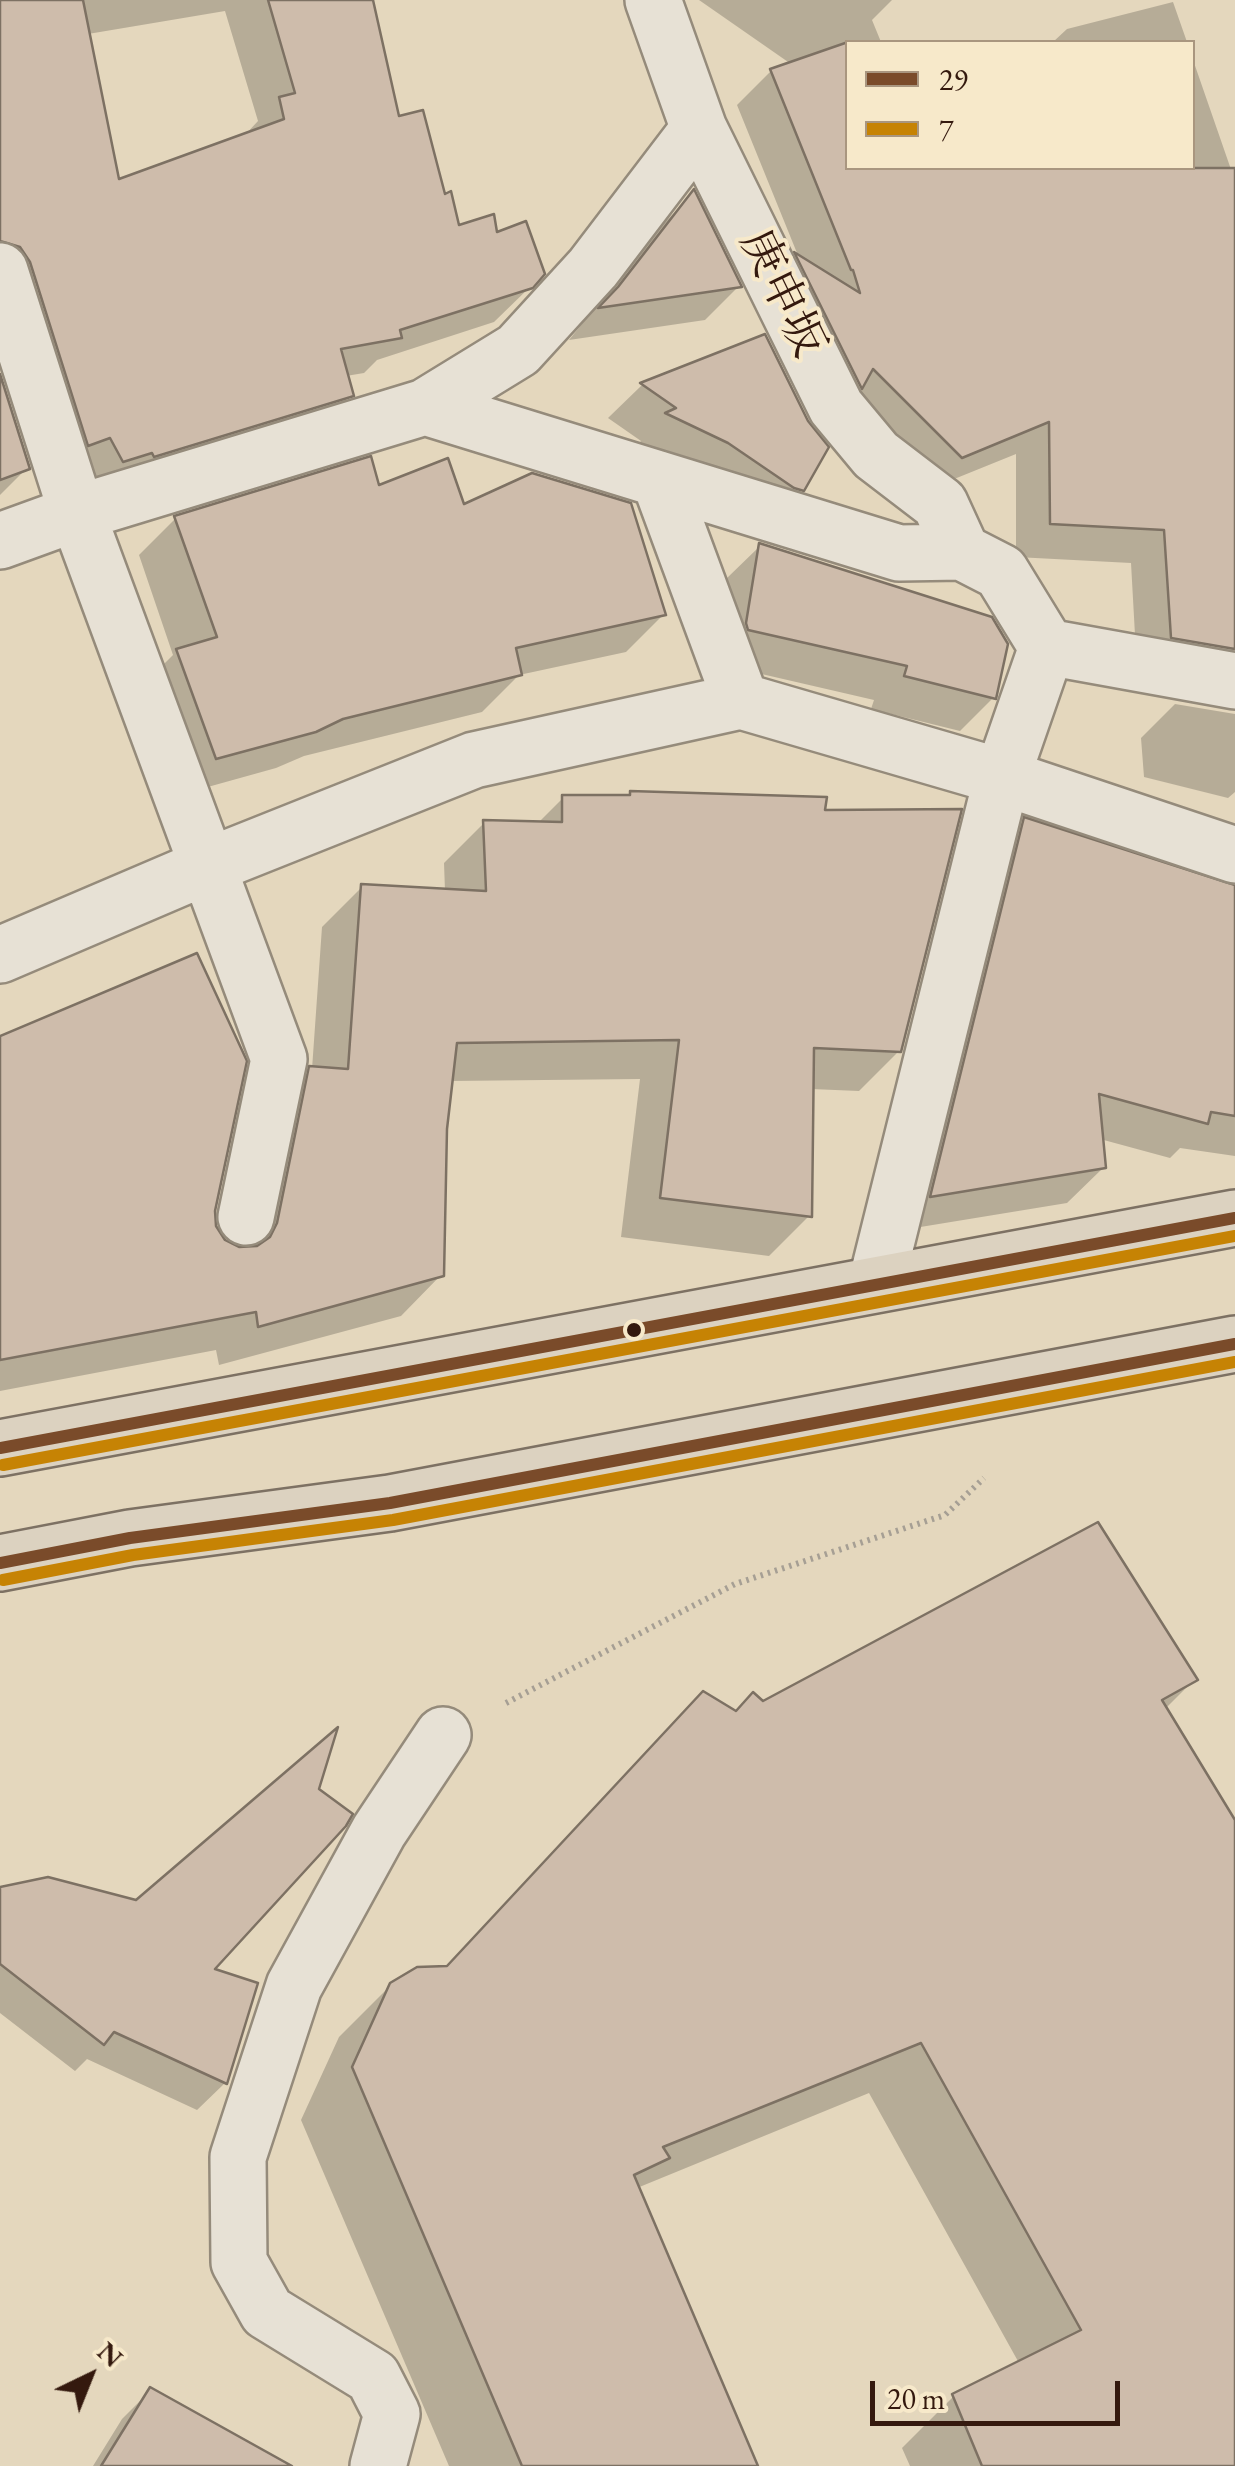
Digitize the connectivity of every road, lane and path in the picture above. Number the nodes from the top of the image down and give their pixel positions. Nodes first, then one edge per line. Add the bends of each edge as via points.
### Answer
1 (654, 0) edge
2 (699, 129) junction
3 (0, 271) edge
4 (425, 407) junction
5 (659, 479) junction
6 (77, 513) junction
7 (0, 541) edge
8 (962, 552) junction
9 (1047, 646) junction
10 (1235, 681) edge
11 (741, 701) junction
12 (1002, 777) junction
13 (1235, 856) edge
14 (208, 866) junction
15 (0, 955) edge
16 (246, 1217) dead end
17 (1235, 1218) edge
18 (876, 1284) junction
19 (1235, 1344) edge
20 (0, 1448) edge
21 (984, 1478) dead end
22 (0, 1563) edge
23 (443, 1735) joint
24 (378, 2466) edge

1 - 2 street, 庚申坂
2 - 4 street via 592,268 518,350
2 - 8 street, 庚申坂 via 836,406 876,455 940,504
3 - 6 street
4 - 5 street
4 - 6 street
5 - 8 street via 900,552
5 - 11 street
6 - 7 street
6 - 14 street
8 - 9 street via 1001,572
9 - 10 street
9 - 12 street
11 - 12 street
11 - 14 street via 474,760
12 - 13 street
12 - 18 street
14 - 15 street
14 - 16 street via 279,1059
17 - 18 highway
18 - 20 highway
19 - 22 highway via 390,1503
21 - 23 path via 945,1515 735,1584
23 - 24 street via 294,1986 238,2157 239,2262 266,2312 373,2377 392,2414

